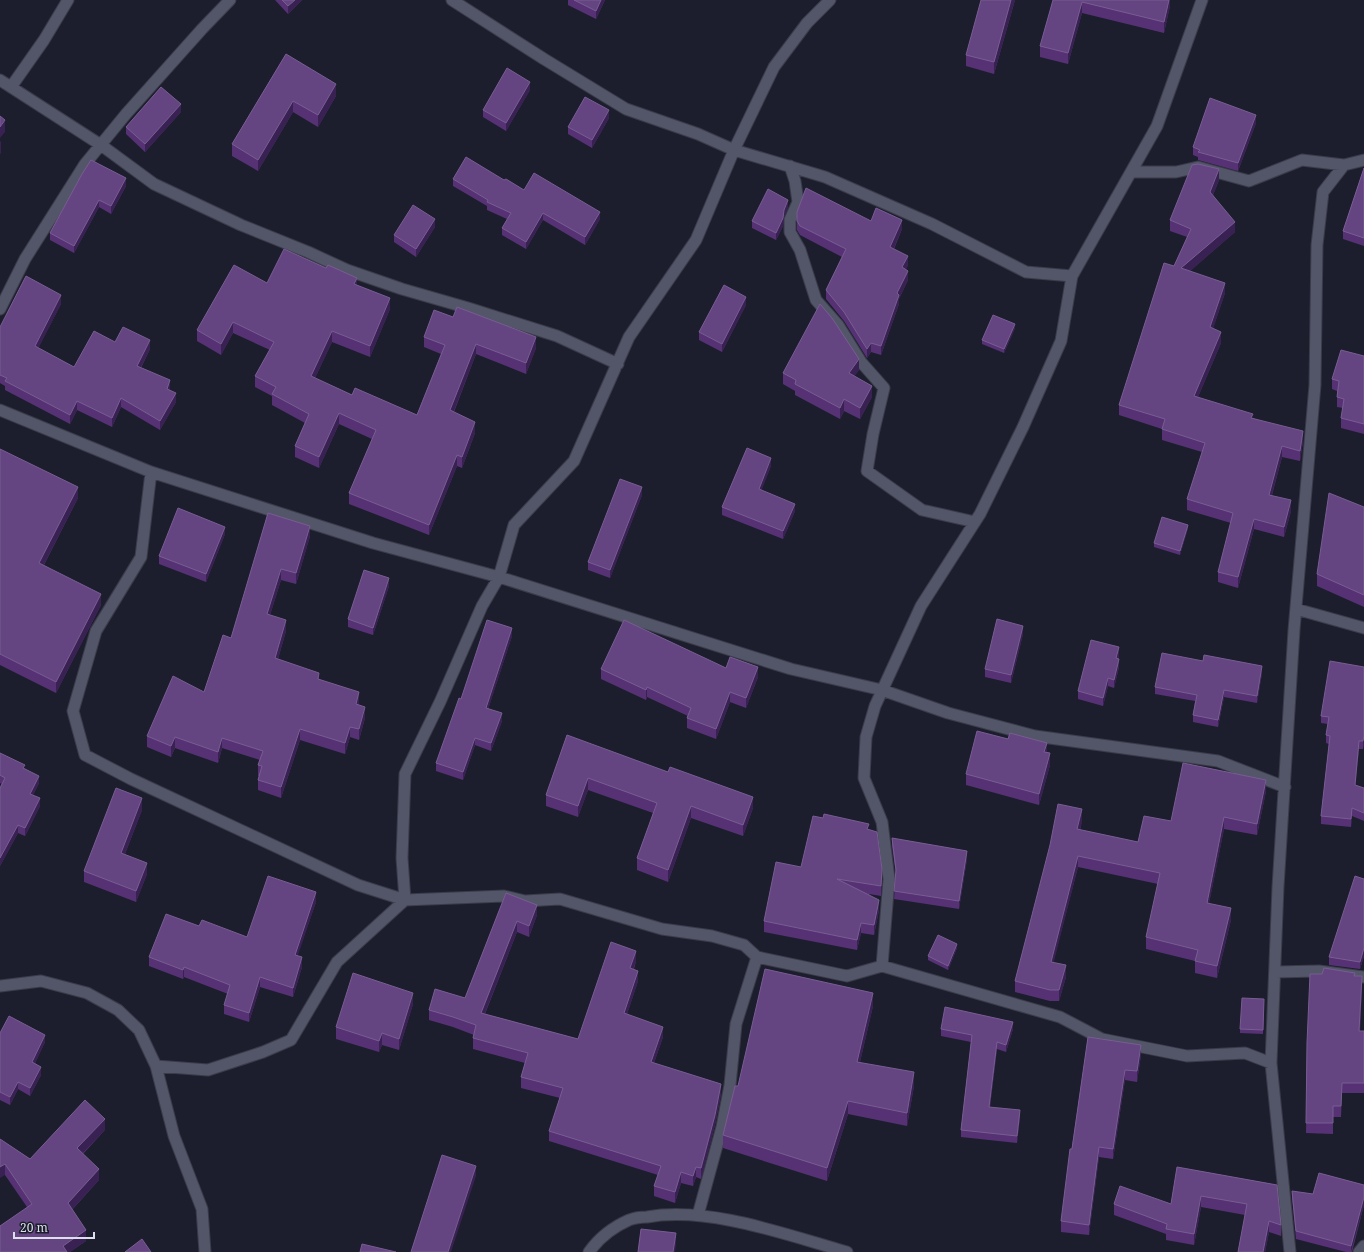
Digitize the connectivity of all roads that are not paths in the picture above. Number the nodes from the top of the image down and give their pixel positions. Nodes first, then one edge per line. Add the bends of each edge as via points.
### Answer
1 (68, 0) edge
2 (230, 0) edge
3 (452, 0) edge
4 (830, 0) edge
5 (1202, 0) edge
6 (0, 80) edge
7 (11, 87) junction
8 (101, 146) junction
9 (734, 150) junction
10 (1364, 160) edge
11 (1344, 165) junction
12 (790, 166) junction
13 (1131, 172) junction
14 (1072, 276) junction
15 (0, 309) edge
16 (618, 364) junction
17 (0, 410) edge
18 (151, 472) junction
19 (975, 522) junction
20 (499, 577) junction
21 (1296, 609) junction
22 (1364, 628) edge
23 (882, 690) junction
24 (1285, 787) junction
25 (405, 900) junction
26 (757, 957) junction
27 (882, 966) junction
28 (1275, 972) junction
29 (1364, 977) edge
30 (0, 986) edge
31 (1271, 1064) junction
32 (156, 1066) junction
33 (698, 1215) junction
34 (1364, 1246) edge
35 (205, 1252) edge
36 (589, 1252) edge
37 (847, 1252) edge
38 (1290, 1252) edge
39 (1358, 1252) edge

1 - 7 street
2 - 8 street via 126,114
3 - 9 street via 626,109 698,134
4 - 9 street via 807,22 774,67
5 - 13 street via 1157,126
6 - 7 street
7 - 8 street
8 - 15 street via 85,164 25,259
8 - 16 street via 154,184 347,270 557,336
9 - 12 street
9 - 16 street via 696,240 629,337
10 - 11 street
11 - 13 street via 1302,160 1249,181 1198,168 1176,172
11 - 21 street via 1323,192 1317,245 1315,385
12 - 14 street via 825,177 932,224 1026,272
12 - 19 street via 798,202 790,220 790,232 800,250 816,300 838,325 861,362 884,388 867,471 922,510
13 - 14 street
14 - 19 street via 1061,341 1023,427
16 - 20 street via 574,461 514,525
17 - 18 street
18 - 20 street via 373,543
18 - 25 street via 141,557 96,631 73,711 85,755 358,885
19 - 23 street via 921,606
20 - 23 street via 791,669
20 - 25 street via 482,606 405,774 402,858
21 - 22 street
21 - 24 street
23 - 24 street via 948,713 1035,736 1218,761
23 - 27 street via 866,737 864,778 882,822 889,879
24 - 28 street
25 - 26 street via 504,896 525,901 560,900 662,929 712,936 744,945
25 - 32 street via 337,962 291,1040 239,1061 208,1070
26 - 27 street via 848,976
26 - 33 street via 736,1024 730,1085 722,1127
27 - 31 street via 1060,1017 1102,1039 1187,1056 1245,1053
28 - 29 street via 1319,971
28 - 31 street
30 - 32 street via 41,981 88,993 118,1010 139,1030
31 - 38 street
32 - 35 street via 174,1136 202,1209
33 - 36 street via 662,1214 630,1219 613,1228 597,1241
33 - 37 street via 743,1223
34 - 39 street

